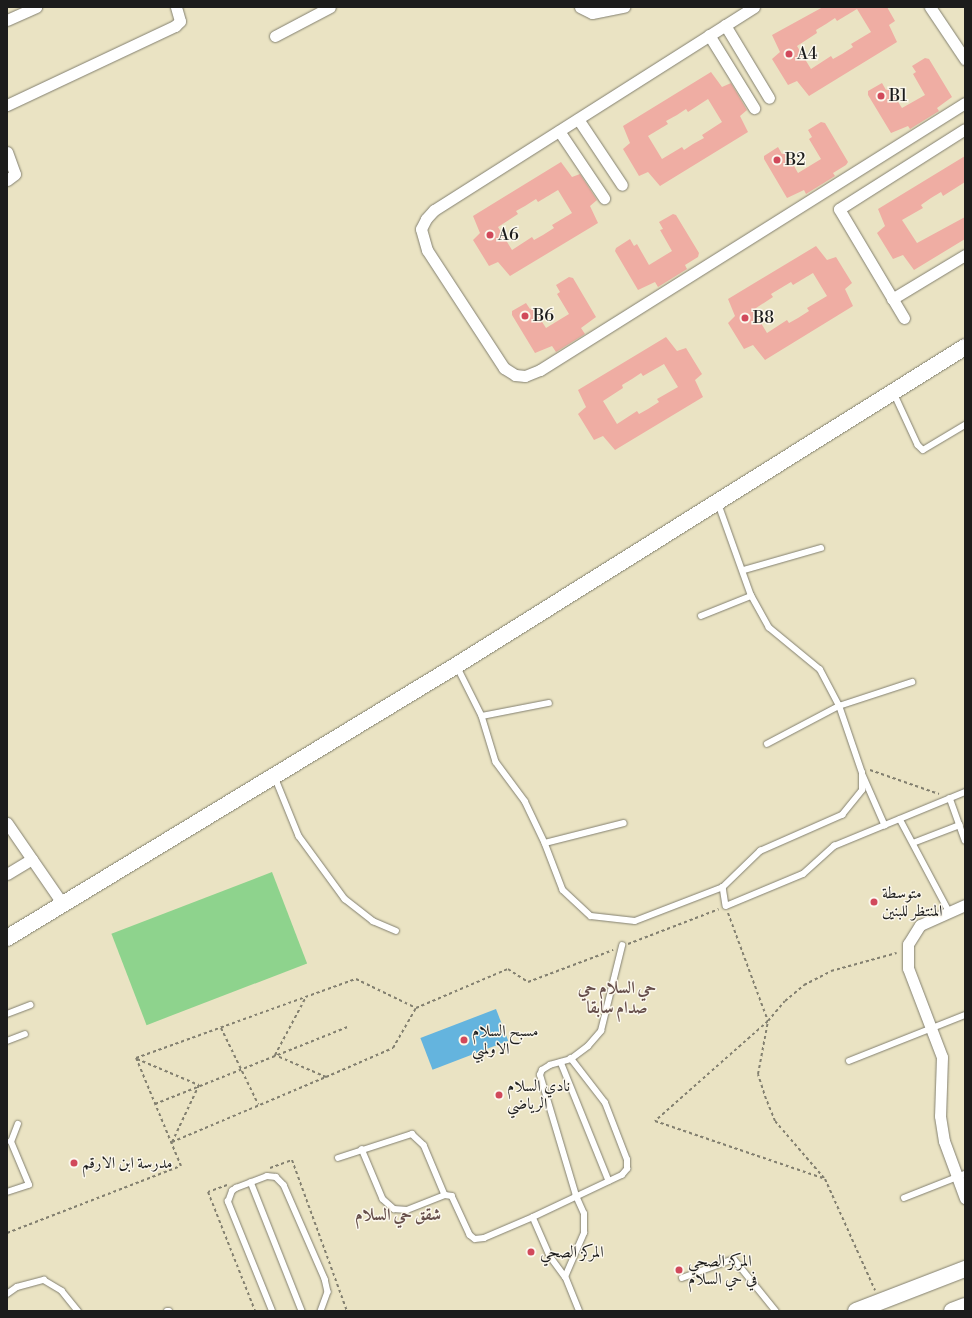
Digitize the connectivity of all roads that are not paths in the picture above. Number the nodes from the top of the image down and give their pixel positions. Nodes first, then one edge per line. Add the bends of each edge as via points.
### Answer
1 (36, 7) edge
2 (176, 7) edge
3 (330, 7) edge
4 (580, 7) edge
5 (624, 7) edge
6 (754, 7) edge
7 (930, 7) edge
8 (7, 20) edge
9 (725, 25) junction
10 (708, 35) junction
11 (275, 36) dead end
12 (965, 59) edge
13 (769, 98) dead end
14 (965, 103) edge
15 (7, 105) edge
16 (754, 108) dead end
17 (578, 119) junction
18 (965, 129) edge
19 (559, 131) junction
20 (7, 152) edge
21 (7, 180) edge
22 (622, 185) dead end
23 (604, 198) dead end
24 (965, 255) edge
25 (892, 299) junction
26 (904, 318) dead end
27 (964, 349) edge
28 (894, 392) junction
29 (965, 425) edge
30 (717, 502) junction
31 (821, 548) dead end
32 (744, 570) junction
33 (751, 596) junction
34 (701, 616) dead end
35 (457, 665) junction
36 (912, 682) dead end
37 (549, 703) dead end
38 (839, 706) junction
39 (482, 716) junction
40 (767, 744) dead end
41 (860, 767) junction
42 (274, 775) junction
43 (965, 792) edge
44 (950, 798) junction
45 (900, 819) junction
46 (7, 823) edge
47 (624, 823) dead end
48 (885, 825) junction
49 (960, 825) junction
50 (965, 840) edge
51 (546, 842) junction
52 (913, 843) junction
53 (32, 859) junction
54 (7, 874) edge
55 (723, 886) junction
56 (62, 903) junction
57 (965, 905) edge
58 (949, 911) junction
59 (396, 931) dead end
60 (7, 938) edge
61 (622, 946) road end
62 (30, 1005) dead end
63 (7, 1014) edge
64 (965, 1015) edge
65 (932, 1028) junction
66 (25, 1034) dead end
67 (7, 1041) edge
68 (571, 1059) junction
69 (850, 1061) dead end
70 (561, 1062) junction
71 (18, 1124) dead end
72 (9, 1142) edge
73 (362, 1150) junction
74 (338, 1158) dead end
75 (961, 1176) edge
76 (608, 1181) junction
77 (251, 1182) junction
78 (7, 1192) edge
79 (445, 1195) junction
80 (576, 1196) junction
81 (904, 1198) dead end
82 (965, 1198) edge
83 (533, 1217) junction
84 (965, 1270) edge
85 (565, 1277) junction
86 (682, 1278) dead end
87 (7, 1294) edge
88 (965, 1306) edge
89 (78, 1311) edge
90 (272, 1311) edge
91 (302, 1311) edge
92 (321, 1311) edge
93 (580, 1311) edge
94 (776, 1311) edge
95 (856, 1311) edge
96 (952, 1311) edge

1 - 8 street
2 - 15 street via 180,21 175,26
3 - 11 street
4 - 5 street via 592,13
6 - 9 street
7 - 12 street
9 - 10 street
9 - 13 street
10 - 16 street
10 - 17 street
14 - 19 street via 540,370 525,376 504,368 495,356 428,250 421,229 434,210
17 - 19 street
17 - 22 street
18 - 25 street via 839,210
19 - 23 street
20 - 21 street via 15,174
24 - 25 street
25 - 26 street
27 - 28 street
28 - 29 lane via 918,445 923,450
28 - 30 street
30 - 32 lane
30 - 35 street
31 - 32 lane
32 - 33 lane
33 - 34 lane
33 - 38 lane via 769,628 820,670
35 - 39 lane
35 - 42 street
36 - 38 lane
37 - 39 lane
38 - 40 lane
38 - 41 lane
39 - 51 lane via 496,762 525,801
41 - 48 lane
41 - 55 lane via 862,790 842,815 760,851
42 - 56 street
42 - 59 lane via 299,836 346,899 373,921
43 - 44 lane
44 - 45 lane
44 - 49 lane
45 - 48 lane
45 - 52 lane
46 - 53 street
47 - 51 lane
48 - 55 lane via 834,846 802,874 726,906
49 - 50 lane
49 - 52 lane
51 - 55 lane via 563,890 590,916 635,921
52 - 58 lane
53 - 54 street
53 - 56 street
56 - 60 street
57 - 58 street
58 - 65 street via 920,925 908,944 908,968
61 - 68 lane via 602,1031
62 - 63 lane
64 - 65 lane
65 - 69 lane
65 - 75 street via 942,1057 940,1116 944,1141
66 - 67 lane
68 - 70 lane
68 - 76 lane via 605,1103 627,1160 627,1169 622,1175
70 - 76 lane
70 - 80 lane via 542,1070 541,1084
71 - 72 lane
72 - 78 lane via 29,1185
73 - 74 lane
73 - 79 lane via 383,1199 394,1209 407,1210
73 - 79 lane via 403,1136 412,1134 418,1137
75 - 81 lane
75 - 82 street
76 - 80 lane
77 - 90 lane via 232,1192 228,1202
77 - 91 lane
77 - 92 lane via 272,1176 284,1185 325,1279 328,1292
79 - 83 lane via 456,1200 470,1235 475,1239 484,1238
80 - 83 lane
80 - 85 lane via 585,1224
83 - 85 lane via 550,1256
84 - 95 street
85 - 93 lane
86 - 94 lane via 734,1259
87 - 89 lane via 16,1287 44,1280 62,1291
88 - 96 street

